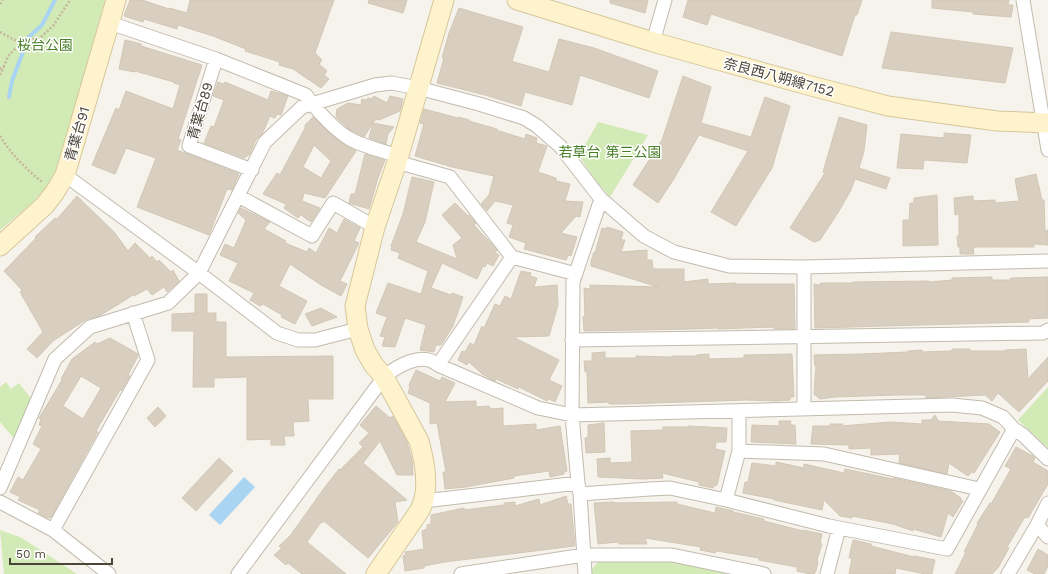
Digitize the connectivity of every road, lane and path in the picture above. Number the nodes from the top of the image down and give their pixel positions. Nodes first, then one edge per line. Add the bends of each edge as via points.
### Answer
1 (3, 0) edge
2 (70, 0) edge
3 (116, 0) edge
4 (444, 0) edge
5 (517, 0) edge
6 (665, 0) edge
7 (1023, 0) edge
8 (0, 4) edge
9 (110, 23) junction
10 (0, 32) edge
11 (42, 36) junction
12 (653, 42) junction
13 (216, 59) junction
14 (4, 66) junction
15 (0, 69) edge
16 (0, 75) edge
17 (418, 88) junction
18 (312, 104) junction
19 (1046, 123) edge
20 (0, 136) edge
21 (1048, 150) edge
22 (397, 162) junction
23 (252, 170) junction
24 (65, 175) junction
25 (55, 192) junction
26 (238, 196) junction
27 (601, 199) junction
28 (374, 227) junction
29 (0, 246) edge
30 (512, 257) junction
31 (1048, 261) edge
32 (804, 267) junction
33 (200, 273) junction
34 (576, 274) junction
35 (133, 313) junction
36 (358, 330) junction
37 (1048, 330) edge
38 (804, 337) junction
39 (572, 340) junction
40 (438, 365) junction
41 (384, 377) junction
42 (804, 408) junction
43 (739, 411) junction
44 (572, 415) junction
45 (1014, 429) junction
46 (739, 451) junction
47 (1048, 459) edge
48 (0, 488) edge
49 (579, 489) junction
50 (979, 489) junction
51 (726, 500) junction
52 (424, 501) junction
53 (0, 502) edge
54 (1048, 502) edge
55 (1037, 525) junction
56 (839, 528) junction
57 (53, 530) junction
58 (1048, 537) edge
59 (584, 555) junction
60 (109, 574) edge
61 (238, 574) edge
62 (376, 574) edge
63 (461, 574) edge
64 (585, 574) edge
65 (764, 574) edge
66 (827, 574) edge
67 (1008, 574) edge

1 - 8 path
2 - 11 path via 53,26
3 - 9 street, 青葉台91
4 - 17 street
5 - 12 street, 奈良西八朔線7152
6 - 12 street
7 - 19 street
9 - 13 street
9 - 24 street, 青葉台91
10 - 11 path via 20,43
11 - 14 path via 30,47 16,48 8,56
12 - 19 street, 奈良西八朔線7152 via 888,106 997,121
13 - 18 street via 306,95
13 - 23 street, 青葉台89 via 189,146
14 - 15 path
14 - 16 path
17 - 18 street via 392,83 375,85
17 - 22 street
17 - 27 street via 524,118 560,146
18 - 22 street via 351,140 392,154
18 - 23 street via 302,107 265,142
19 - 21 street
20 - 25 path via 29,172
22 - 28 street
22 - 30 street via 450,177
23 - 26 street
24 - 25 street, 青葉台91
24 - 33 street
25 - 29 street, 青葉台91 via 45,206
26 - 28 street via 312,236 333,203
26 - 33 street
27 - 32 street via 644,236 674,252 729,266
27 - 34 street
28 - 36 street via 355,306
30 - 34 street
30 - 40 street
31 - 32 street
32 - 38 street
33 - 35 street via 168,303
33 - 36 street via 277,333 298,340 315,340
34 - 39 street via 573,282
35 - 48 street via 90,328 54,359
35 - 57 street via 148,360
36 - 41 street via 365,350
37 - 38 street via 1043,333
38 - 39 street
38 - 42 street
39 - 44 street
40 - 41 street via 423,360 409,362 395,368
40 - 44 street via 538,408
41 - 52 street via 419,441 425,476
41 - 61 street
42 - 43 street
42 - 45 street via 952,405 982,408 1003,417
43 - 44 street
43 - 46 street
44 - 49 street
45 - 47 street
45 - 50 street
46 - 50 street via 824,454
46 - 51 street
49 - 51 street via 670,488
49 - 52 street
49 - 59 street
50 - 56 street via 947,549
51 - 56 street
52 - 62 street
53 - 57 street
54 - 55 street
55 - 58 street
55 - 67 street
56 - 66 street
57 - 60 street
59 - 63 street
59 - 64 street
59 - 65 street via 678,555

